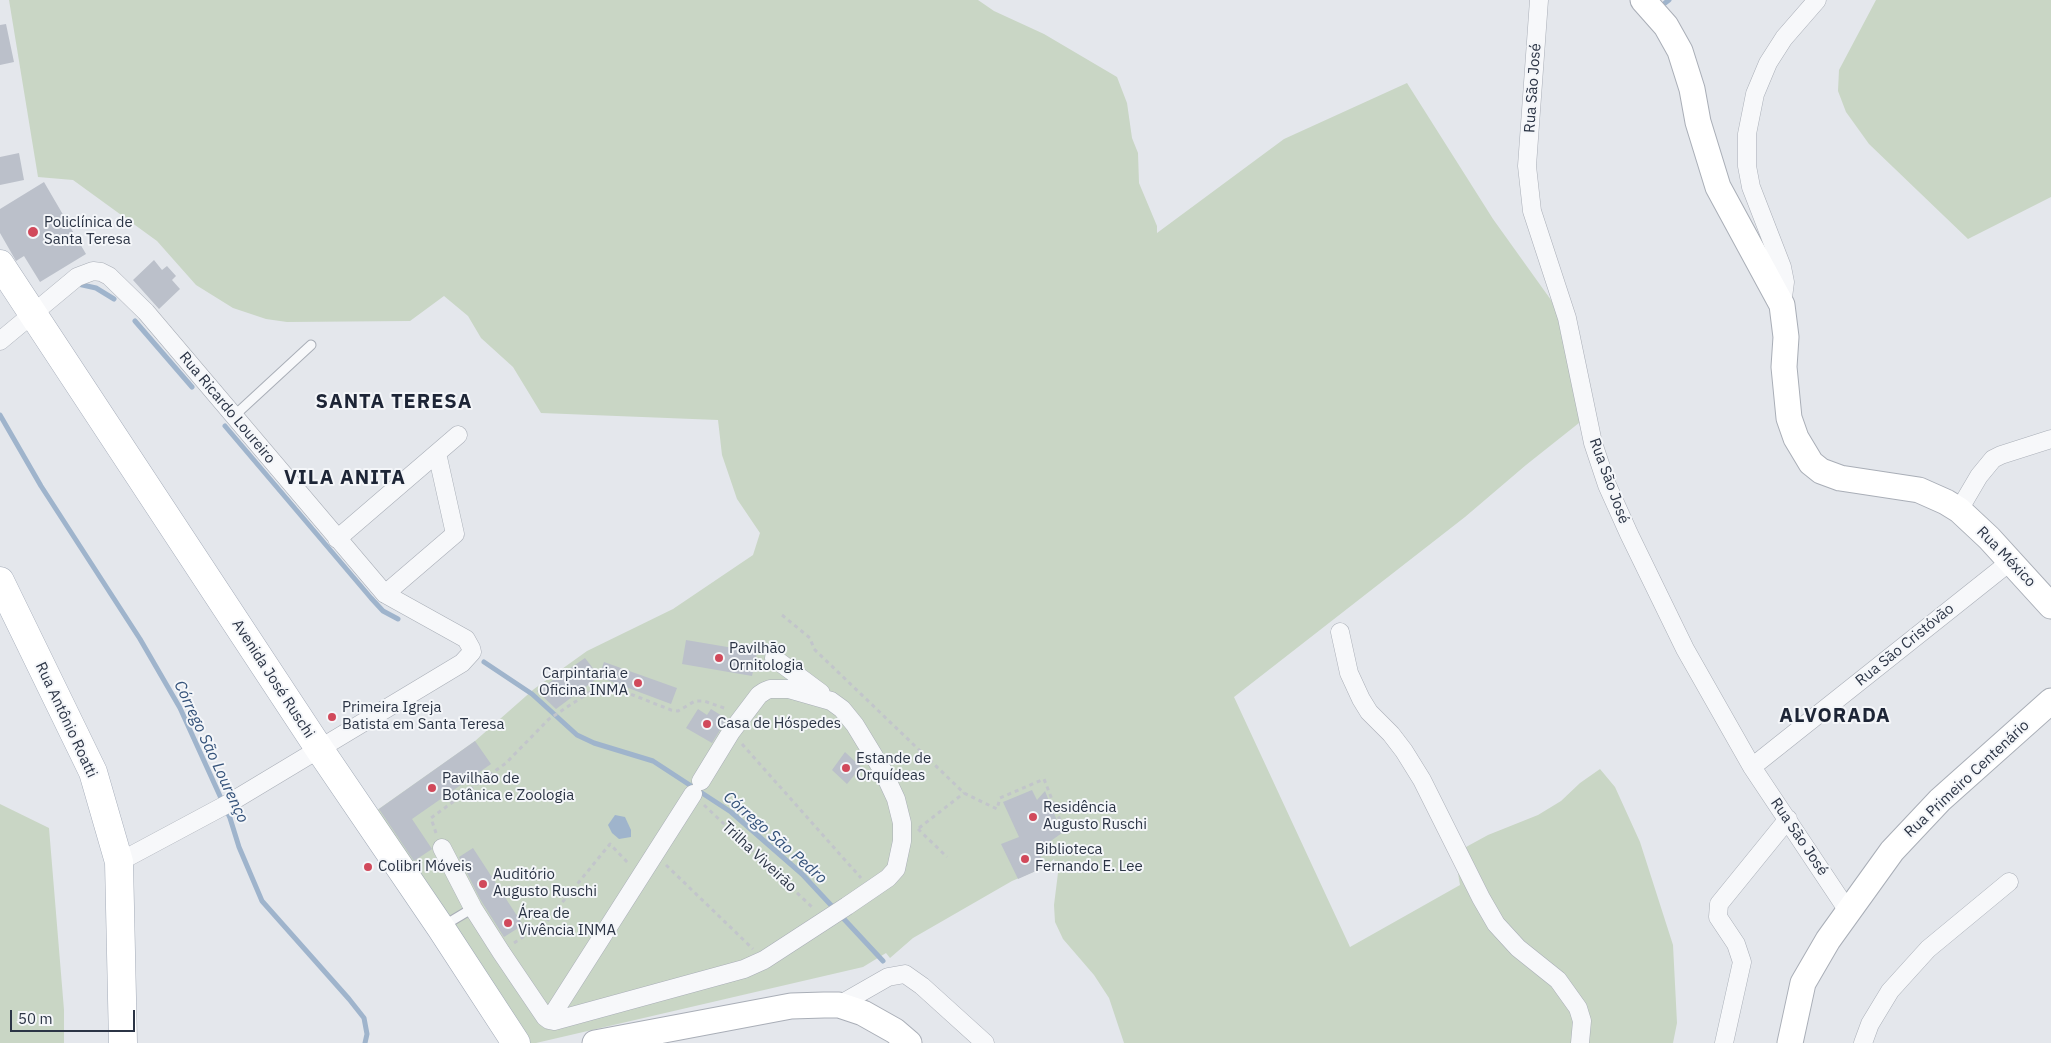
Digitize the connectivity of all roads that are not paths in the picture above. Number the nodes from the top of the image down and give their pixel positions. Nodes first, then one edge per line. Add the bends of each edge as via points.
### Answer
1 (1539, 0) edge
2 (1643, 0) edge
3 (1817, 0) edge
4 (0, 264) edge
5 (1782, 305) junction
6 (33, 313) junction
7 (0, 341) edge
8 (311, 345) dead end
9 (234, 416) junction
10 (458, 435) dead end
11 (2051, 439) edge
12 (437, 454) junction
13 (1959, 510) junction
14 (338, 539) junction
15 (2011, 561) junction
16 (0, 581) edge
17 (385, 594) junction
18 (2051, 606) edge
19 (1340, 632) dead end
20 (774, 658) dead end
21 (831, 701) junction
22 (2051, 701) edge
23 (320, 750) junction
24 (1752, 767) junction
25 (1788, 819) junction
26 (442, 848) road end
27 (119, 862) junction
28 (2009, 882) dead end
29 (473, 908) junction
30 (1848, 910) junction
31 (441, 928) junction
32 (838, 1005) junction
33 (549, 1020) junction
34 (123, 1043) edge
35 (516, 1043) edge
36 (596, 1043) edge
37 (908, 1043) edge
38 (985, 1043) edge
39 (1580, 1043) edge
40 (1724, 1043) edge
41 (1790, 1043) edge
42 (1863, 1043) edge

1 - 24 street, Rua São José via 1527,166 1532,211 1569,327 1593,443 1607,485 1685,649
2 - 5 street via 1666,26 1680,51 1718,187
3 - 5 street via 1768,62 1755,94 1747,134 1751,188 1782,267 1785,282
4 - 6 main road, Avenida José Ruschi
5 - 13 street, Rua México via 1789,418 1811,464 1821,472 1840,478 1919,490
6 - 7 street
6 - 9 street, Rua Ricardo Loureiro via 77,277 93,271 101,272 134,298
6 - 23 main road, Avenida José Ruschi
8 - 9 lane
9 - 14 street, Rua Ricardo Loureiro
10 - 12 street
11 - 13 street via 1993,459
12 - 14 street
12 - 17 street via 455,534
13 - 15 street, Rua México
14 - 17 street, Rua Ricardo Loureiro
15 - 18 street, Rua México
15 - 24 street, Rua São Cristóvão
16 - 27 main road, Rua Antônio Roatti via 93,772
17 - 23 street, Rua Ricardo Loureiro via 466,639 472,652 467,660
19 - 39 street via 1349,673 1361,699 1400,745 1422,780 1496,924 1518,948 1558,980 1578,1008 1582,1021
20 - 21 street
21 - 33 street via 790,689 770,689 759,695 731,732
21 - 33 street via 855,725 896,799 902,823 896,869 888,878 764,960 744,969
22 - 30 street, Rua Primeiro Centenário via 1940,800 1892,850
23 - 27 street
23 - 31 main road, Avenida José Ruschi
24 - 25 street, Rua São José
25 - 30 street, Rua São José
25 - 40 street via 1719,904 1718,917 1736,944 1742,962
26 - 29 street
27 - 34 main road, Rua Antônio Roatti
28 - 42 street via 1928,949 1890,991 1870,1024
29 - 31 lane
29 - 33 street
30 - 41 street, Rua Primeiro Centenário via 1803,983
31 - 35 main road, Avenida José Ruschi
32 - 36 street via 791,1006
32 - 37 street via 880,1022
32 - 38 street via 888,977 905,974

